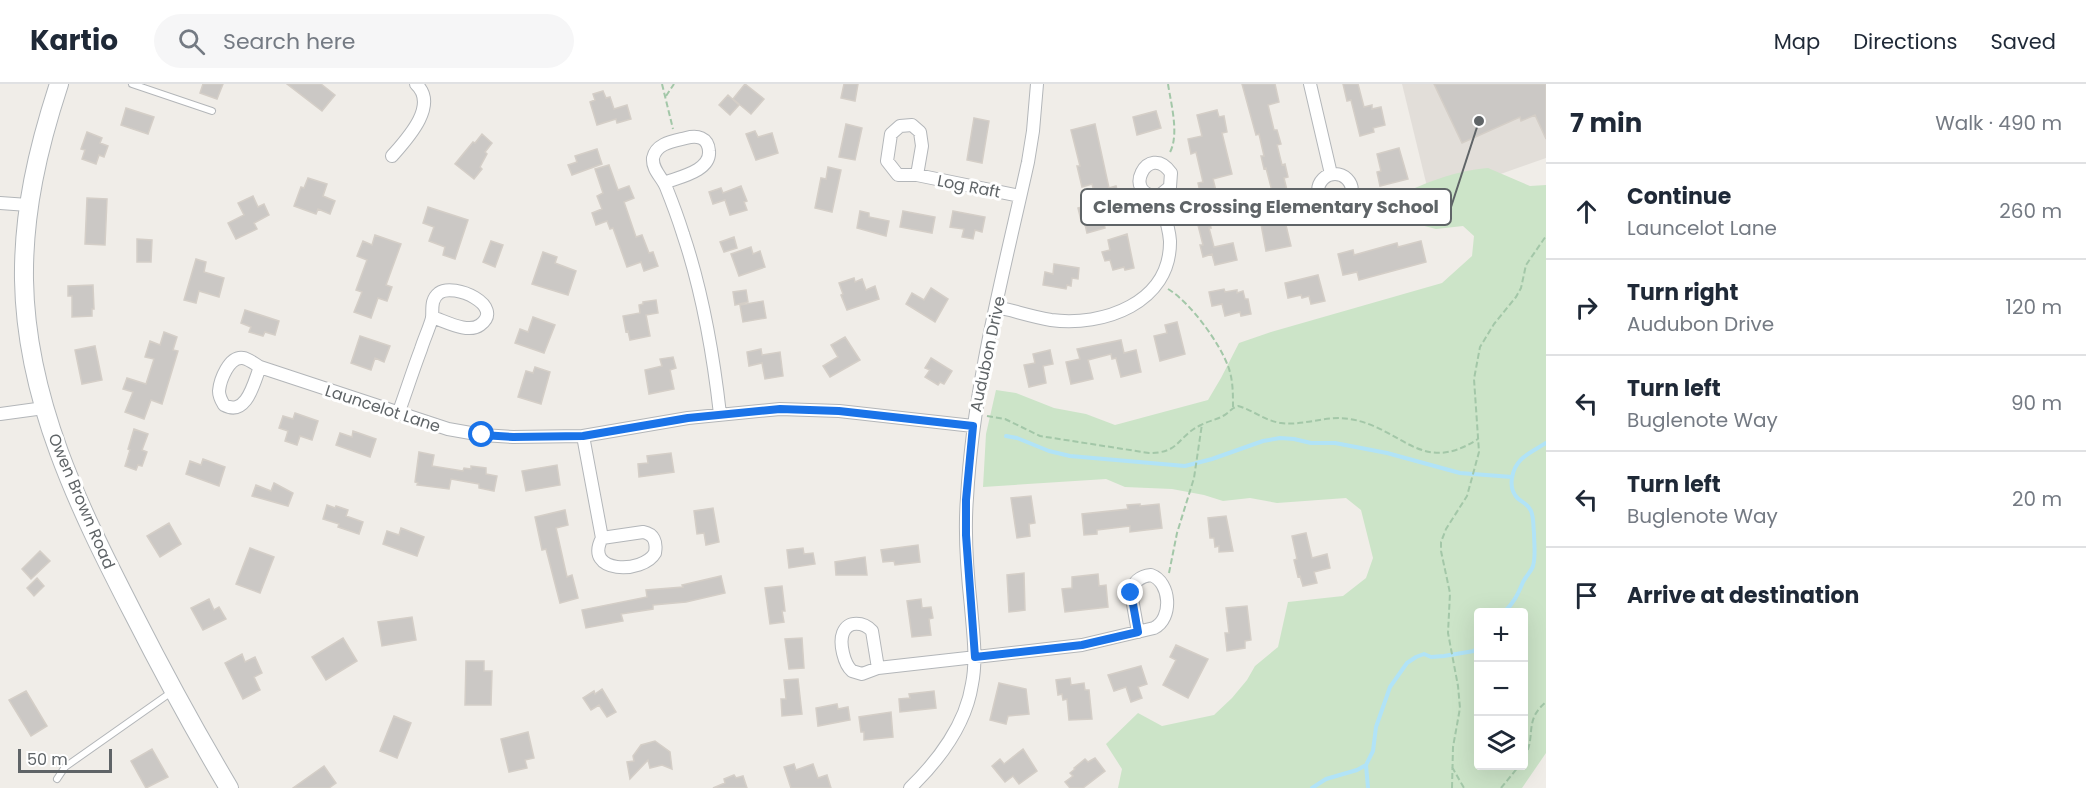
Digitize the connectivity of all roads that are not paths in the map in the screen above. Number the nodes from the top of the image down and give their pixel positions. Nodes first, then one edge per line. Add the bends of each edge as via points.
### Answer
1 (59, 84) edge
2 (132, 84) edge
3 (1037, 84) edge
4 (1310, 84) edge
5 (419, 87) edge
6 (212, 111) dead end
7 (393, 156) dead end
8 (1331, 174) dead end
9 (917, 175) dead end
10 (664, 183) junction
11 (1020, 196) junction
12 (1159, 196) junction
13 (0, 203) edge
14 (28, 205) junction
15 (997, 307) junction
16 (432, 317) dead end
17 (260, 367) dead end
18 (44, 408) junction
19 (0, 414) edge
20 (398, 414) junction
21 (720, 414) junction
22 (973, 426) junction
23 (583, 436) junction
24 (602, 538) junction
25 (1138, 632) junction
26 (975, 657) junction
27 (878, 668) dead end
28 (173, 691) junction
29 (57, 780) dead end
30 (229, 788) edge
31 (910, 788) edge

1 - 14 street, Owen Brown Road via 39,147
2 - 6 lane
3 - 11 street, Audubon Drive via 1034,131
4 - 8 street
5 - 7 street via 424,102 422,114
9 - 11 street, Log Raft
10 - 10 street via 655,170 654,156 659,147 691,136 704,139 709,158 700,168
10 - 21 street via 696,275 713,352
11 - 15 street, Audubon Drive
12 - 12 street via 1167,192 1172,181 1171,173 1157,163 1140,173 1139,182 1144,192
12 - 15 street via 1170,240 1164,271 1150,293 1135,304 1080,321 1051,320
13 - 14 street
14 - 18 street, Owen Brown Road via 26,308
15 - 22 street, Audubon Drive
16 - 20 street
17 - 20 street, Launcelot Lane
18 - 19 street
18 - 28 street, Owen Brown Road via 91,531
20 - 23 street, Launcelot Lane via 482,435
21 - 22 street, Launcelot Lane via 807,409
21 - 23 street, Launcelot Lane
22 - 26 street, Audubon Drive via 966,535
23 - 24 street
24 - 24 street via 598,549 610,567 642,563 656,553 655,541 649,533
25 - 25 street via 1161,625 1167,612 1161,580 1151,575 1140,578 1132,588
25 - 26 street via 1082,645
26 - 27 street
26 - 31 street, Audubon Drive via 972,686 957,727 937,759
28 - 29 lane via 65,767
28 - 30 street, Owen Brown Road

